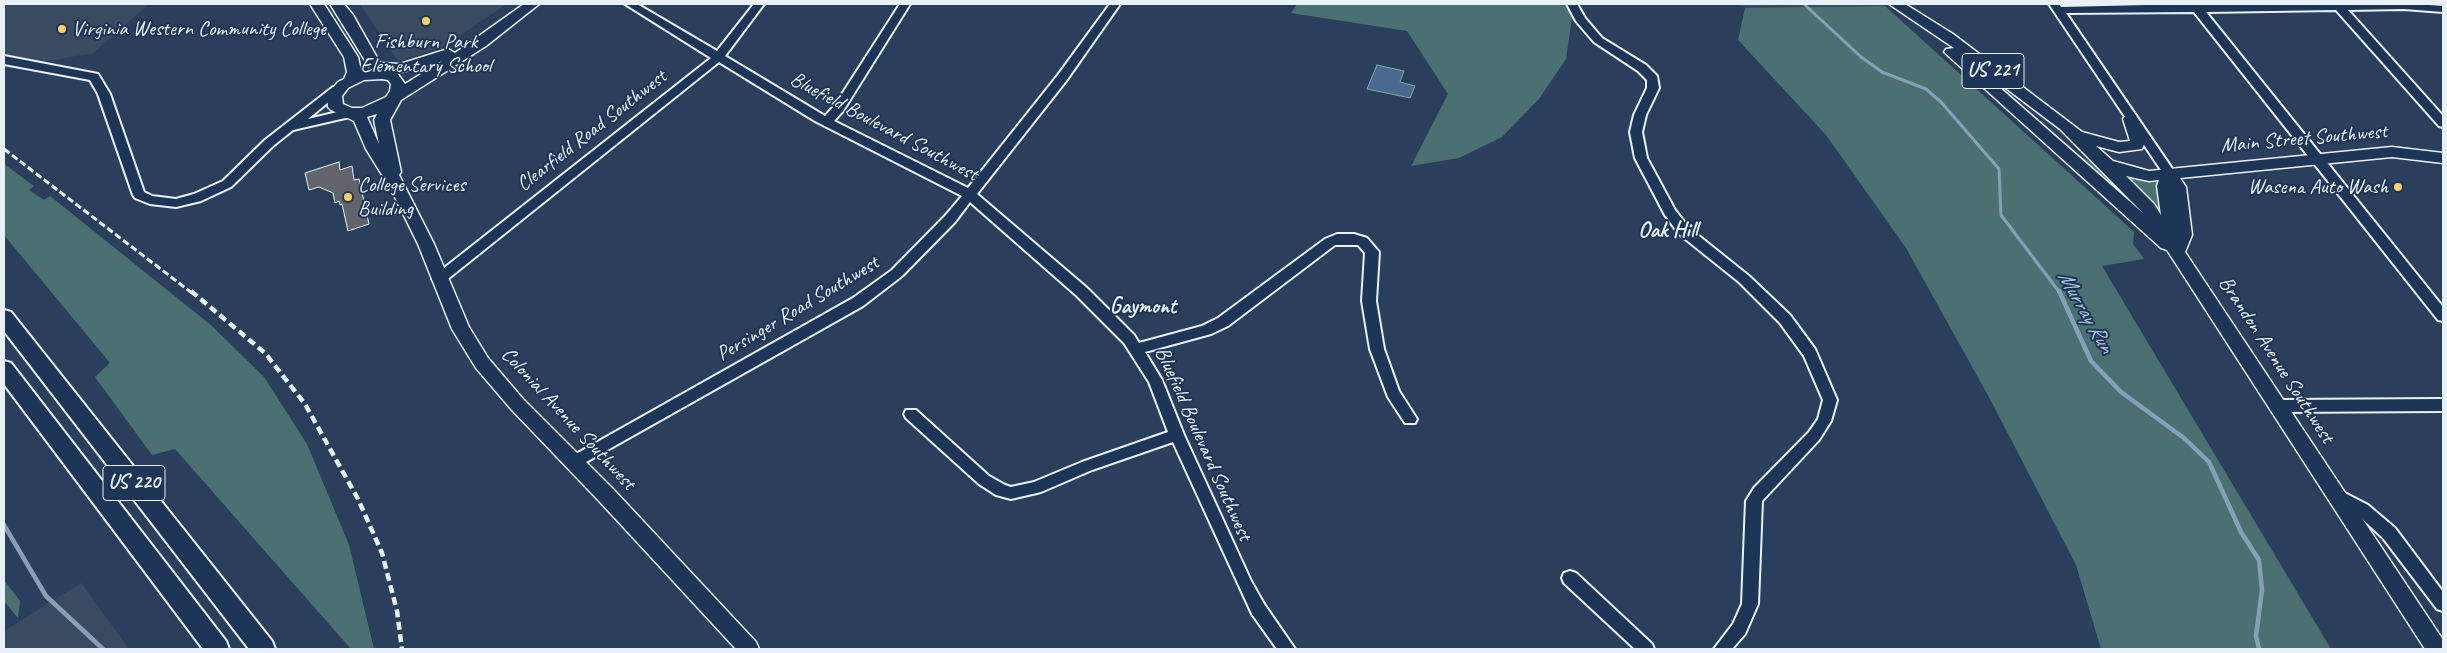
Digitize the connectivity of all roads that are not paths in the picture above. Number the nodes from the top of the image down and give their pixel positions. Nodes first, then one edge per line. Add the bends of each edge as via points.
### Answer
1 (317, 4) edge
2 (337, 4) edge
3 (532, 4) edge
4 (630, 4) edge
5 (759, 4) edge
6 (905, 4) edge
7 (1116, 4) edge
8 (1572, 4) edge
9 (1896, 4) edge
10 (2196, 6) edge
11 (2056, 7) edge
12 (2339, 7) junction
13 (2443, 9) edge
14 (512, 18) junction
15 (1918, 20) junction
16 (1939, 41) junction
17 (345, 49) junction
18 (718, 57) junction
19 (4, 60) edge
20 (381, 72) junction
21 (343, 86) junction
22 (324, 98) junction
23 (392, 99) junction
24 (352, 113) junction
25 (2131, 119) junction
26 (827, 121) junction
27 (2443, 123) edge
28 (2065, 125) junction
29 (284, 132) junction
30 (2082, 136) junction
31 (2443, 158) edge
32 (2317, 159) junction
33 (2107, 165) junction
34 (2169, 173) junction
35 (400, 190) junction
36 (969, 194) junction
37 (2177, 252) junction
38 (439, 279) junction
39 (2443, 316) edge
40 (4, 317) edge
41 (1138, 349) junction
42 (4, 369) edge
43 (2443, 405) edge
44 (2278, 406) junction
45 (911, 414) dead end
46 (1410, 420) dead end
47 (1177, 436) junction
48 (574, 462) junction
49 (2336, 494) junction
50 (1570, 578) dead end
51 (2443, 604) edge
52 (217, 649) edge
53 (263, 649) edge
54 (749, 649) edge
55 (1287, 649) edge
56 (1646, 649) edge
57 (1722, 649) edge
58 (2437, 649) edge

1 - 17 main road
2 - 20 main road
3 - 14 main road
4 - 18 street, Bluefield Boulevard Southwest
5 - 18 street, Clearfield Road Southwest
6 - 26 street via 839,108
7 - 36 street, Persinger Road Southwest via 1062,78
8 - 57 street via 1598,40 1642,68 1653,79 1654,88 1640,115 1636,132 1641,158 1670,212 1684,231 1744,279 1785,319 1810,353 1830,400 1824,422 1814,436 1759,492 1754,502 1750,604 1739,629
9 - 15 main road, Brandon Avenue Southwest / US 221
10 - 11 street
10 - 12 street
10 - 32 street
11 - 25 street
12 - 13 street
12 - 27 street
14 - 20 main road via 430,61
14 - 23 main road via 481,43
15 - 16 main road, Brandon Avenue Southwest / US 221
15 - 28 main road, Brandon Avenue Southwest / US 221 via 1948,37
16 - 33 main road, Brandon Avenue Southwest / US 221 via 2065,141
16 - 37 main road, Brandon Avenue Southwest
17 - 21 main road via 354,66
17 - 22 main road via 344,72
18 - 26 street, Bluefield Boulevard Southwest
18 - 38 street, Clearfield Road Southwest
19 - 29 street via 86,75 98,81 139,195 150,200 176,203 227,184
20 - 21 main road
20 - 23 main road via 398,84
21 - 22 street
21 - 24 main road, Colonial Avenue Southwest via 333,100 336,107
22 - 29 street
23 - 24 main road via 371,111
23 - 35 main road, Colonial Avenue Southwest via 382,120
24 - 29 street via 319,118
24 - 35 main road, Colonial Avenue Southwest via 360,118 374,149
25 - 30 main road via 2137,145 2119,146
25 - 34 street
26 - 36 street, Bluefield Boulevard Southwest
28 - 30 main road, US 221
28 - 33 main road, Brandon Avenue Southwest
30 - 34 main road, US 221 via 2117,156
31 - 32 main road, Main Street Southwest / US 221 via 2392,152
32 - 34 main road, Main Street Southwest / US 221
32 - 39 street
33 - 34 main road, Brandon Avenue Southwest / US 221 via 2150,176
33 - 37 main road, Brandon Avenue Southwest via 2148,208
34 - 37 main road via 2165,186
35 - 38 main road, Colonial Avenue Southwest
36 - 41 street, Bluefield Boulevard Southwest via 1082,292
36 - 48 street, Persinger Road Southwest via 924,247 897,273 858,302
37 - 44 main road, Brandon Avenue Southwest
38 - 48 main road, Colonial Avenue Southwest via 461,329 482,363
40 - 53 highway, US 220
41 - 46 street via 1223,322 1330,242 1346,238 1362,241 1372,252 1369,301 1377,349 1393,393
41 - 47 street, Bluefield Boulevard Southwest via 1155,380
42 - 52 highway, US 220
43 - 44 street
44 - 49 main road, Brandon Avenue Southwest
45 - 47 street via 984,480 1001,491 1011,493 1036,488 1086,466
47 - 55 street, Bluefield Boulevard Southwest via 1245,585
48 - 54 main road, Colonial Avenue Southwest
49 - 51 street, Brandon Avenue Southwest via 2363,510 2382,527
49 - 58 main road, Brandon Avenue Southwest
50 - 56 street

